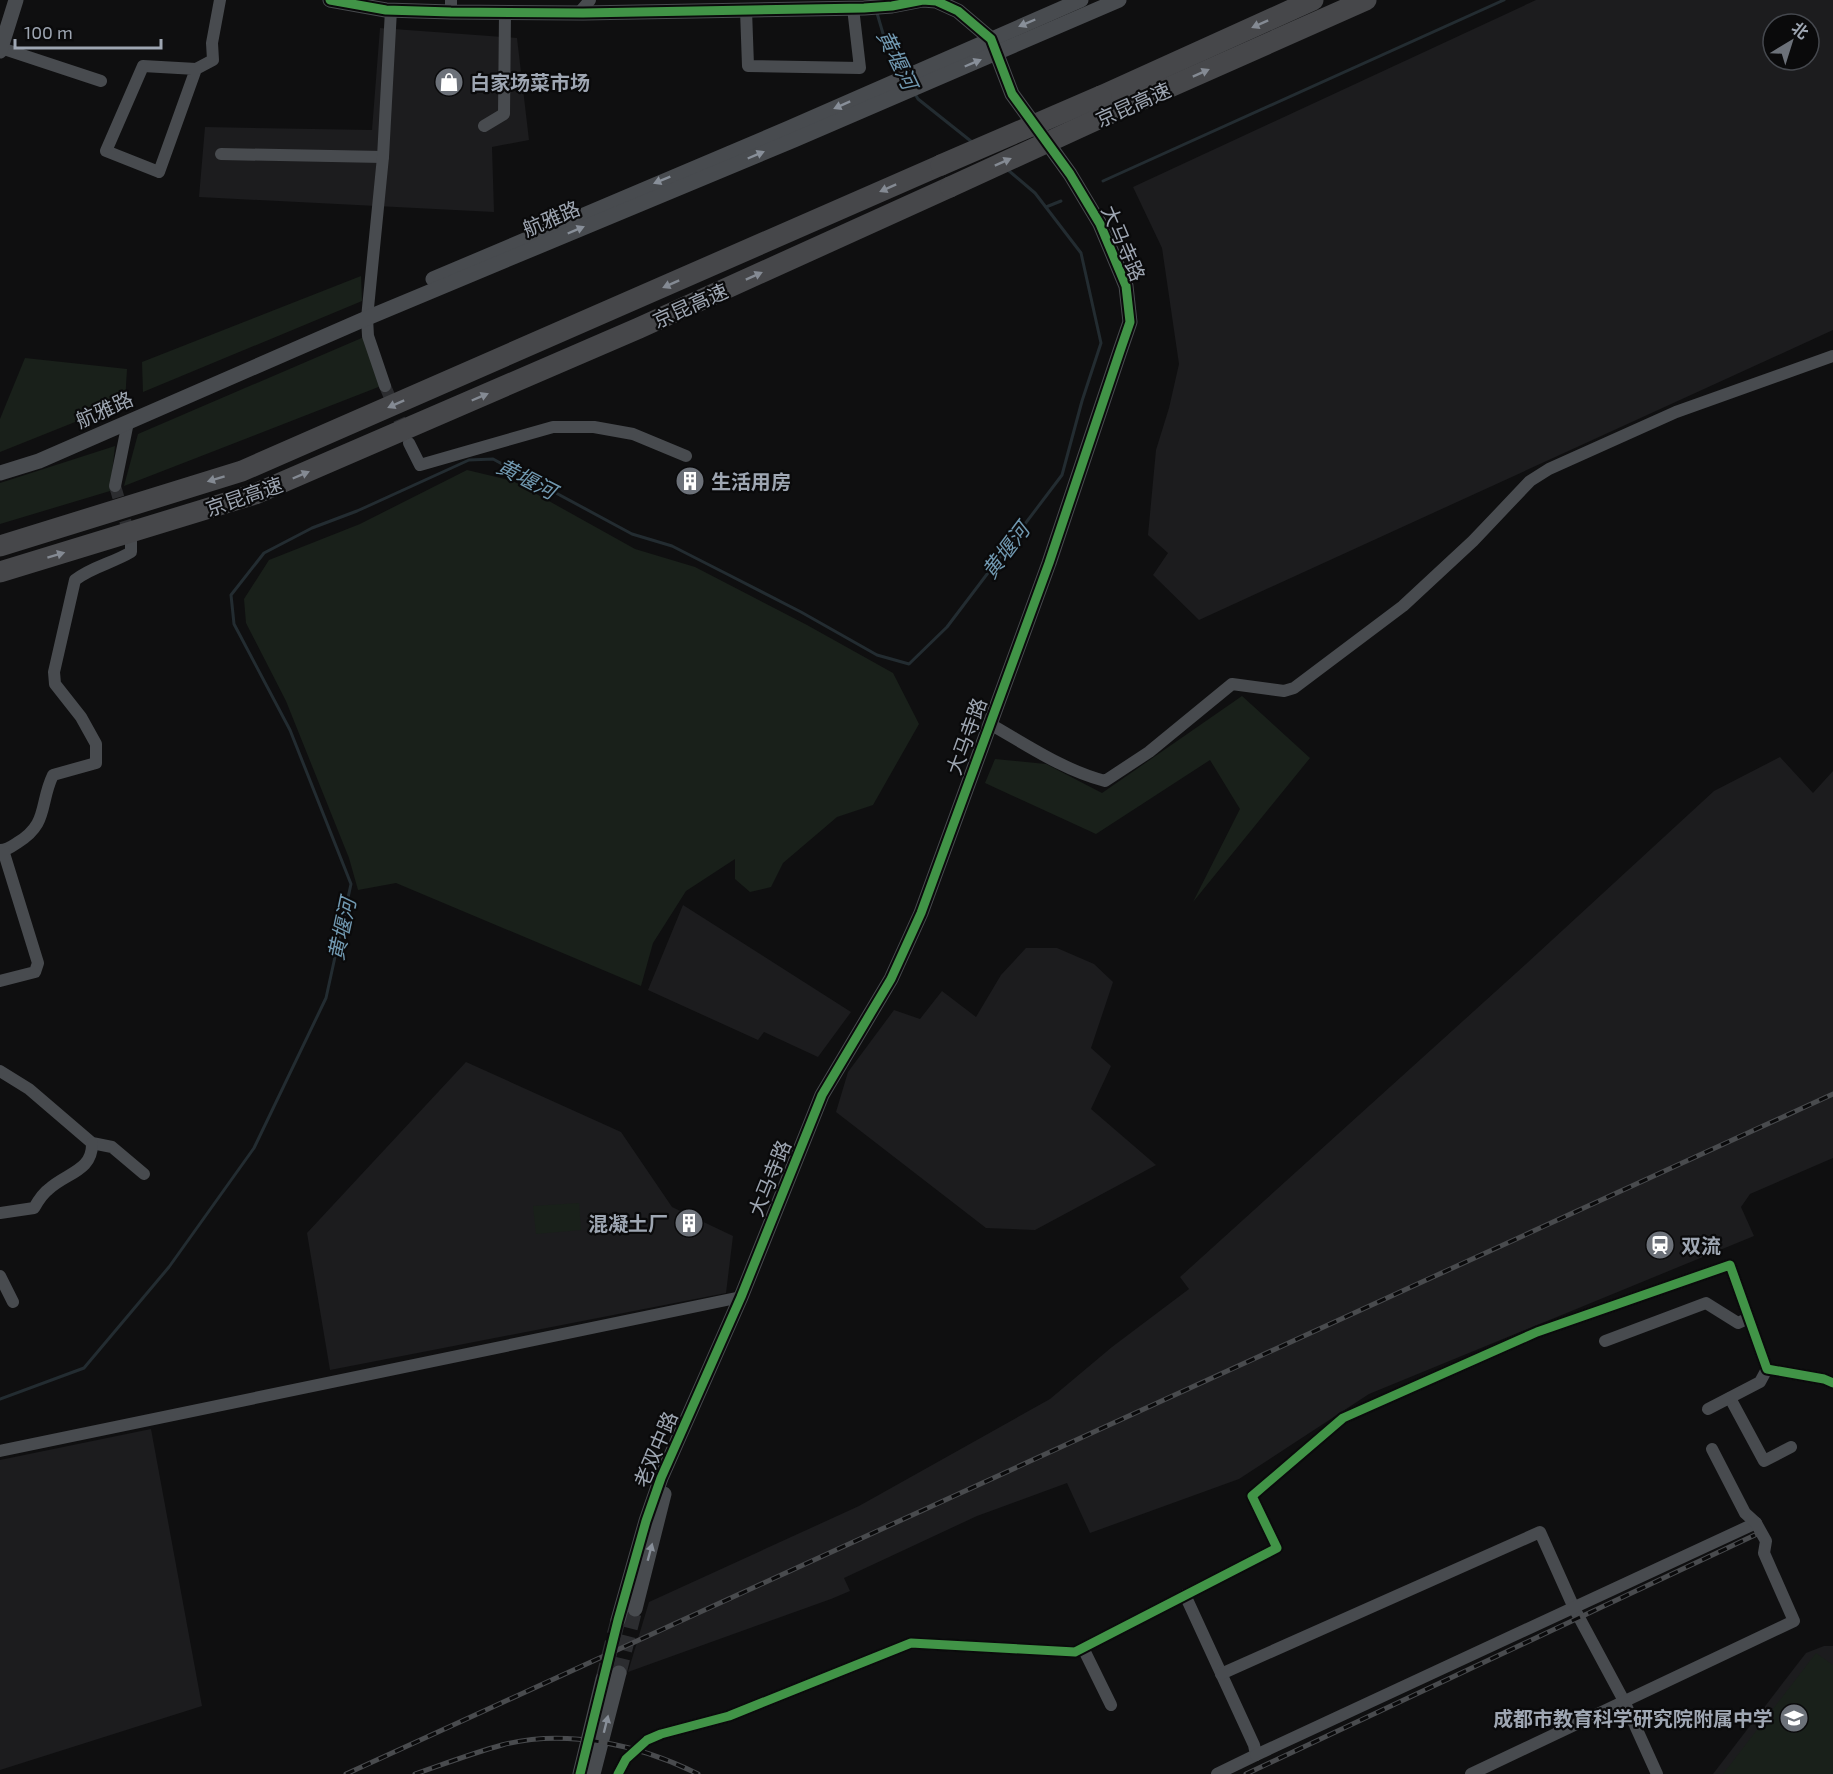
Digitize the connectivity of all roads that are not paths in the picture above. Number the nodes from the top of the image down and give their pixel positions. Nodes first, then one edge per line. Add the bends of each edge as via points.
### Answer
1 (16, 0) edge
2 (220, 0) edge
3 (330, 0) edge
4 (590, 0) edge
5 (923, 0) edge
6 (1081, 0) edge
7 (1119, 0) edge
8 (1313, 0) edge
9 (1366, 0) edge
10 (451, 6) edge
11 (858, 8) junction
12 (391, 10) junction
13 (746, 10) junction
14 (505, 13) junction
15 (579, 13) junction
16 (994, 46) junction
17 (1, 50) edge
18 (196, 69) junction
19 (102, 81) dead end
20 (1105, 105) junction
21 (484, 126) dead end
22 (221, 154) dead end
23 (383, 157) junction
24 (367, 312) junction
25 (1833, 356) edge
26 (386, 386) tunnel mouth
27 (128, 422) junction
28 (409, 443) tunnel mouth
29 (686, 456) dead end
30 (0, 462) edge
31 (0, 473) edge
32 (0, 479) edge
33 (116, 486) tunnel mouth
34 (131, 539) dead end
35 (0, 546) edge
36 (0, 572) edge
37 (990, 724) junction
38 (2, 850) edge
39 (0, 981) edge
40 (0, 1071) edge
41 (92, 1143) junction
42 (144, 1174) dead end
43 (0, 1213) edge
44 (0, 1276) edge
45 (741, 1297) junction
46 (13, 1302) dead end
47 (1749, 1318) junction
48 (1605, 1341) dead end
49 (1767, 1369) junction
50 (1833, 1383) edge
51 (1730, 1398) junction
52 (1708, 1409) dead end
53 (677, 1442) junction
54 (1791, 1448) dead end
55 (1712, 1449) dead end
56 (0, 1451) edge
57 (1756, 1523) junction
58 (1185, 1596) junction
59 (1574, 1608) junction
60 (635, 1609) tunnel mouth
61 (618, 1620) tunnel mouth
62 (1083, 1648) junction
63 (619, 1673) tunnel mouth
64 (1221, 1674) junction
65 (603, 1679) tunnel mouth
66 (1624, 1701) junction
67 (1111, 1705) dead end
68 (1256, 1755) junction
69 (580, 1774) edge
70 (593, 1774) edge
71 (618, 1774) edge
72 (1217, 1774) edge
73 (1471, 1774) edge
74 (1657, 1774) edge

1 - 17 street
2 - 18 street via 213,60
3 - 12 street
4 - 15 street
5 - 11 street
5 - 16 street via 958,11
6 -> 16 street, 航雅路
7 - 16 street, 航雅路
8 -> 20 highway, 京昆高速
20 -> 9 highway, 京昆高速
10 - 12 street
10 - 14 street
11 - 13 street
11 - 13 street via 860,68 748,66
12 - 23 street
13 - 15 street
14 - 15 street
14 - 21 street via 504,114
16 - 24 street, 航雅路
16 - 37 street, 大马寺路 via 1012,94 1070,174 1100,224 1126,286 1130,322
17 - 19 street
18 - 18 street via 159,172 106,151 142,66
20 -> 35 highway, 京昆高速, bridge via 941,165 242,471
36 -> 20 highway, 京昆高速, bridge via 255,495 950,187
22 - 23 street
23 - 24 street
24 - 26 street via 368,336
24 - 27 street, 航雅路
24 - 30 street, 航雅路 via 22,457
25 - 37 street via 1676,412 1549,469 1530,481 1403,606 1294,688 1284,691 1232,684 1149,752 1105,781 1063,766
27 - 31 street, 航雅路 via 39,461
27 - 32 street
27 - 33 street
28 - 29 street via 420,465 553,427 594,427 633,434
34 - 38 street via 131,552 75,580 54,672 55,684 96,744 96,763 53,775 46,789 41,820 30,835
37 - 45 street, 大马寺路 via 921,913 891,979 822,1095
38 - 39 street via 38,963 35,972
40 - 41 street via 30,1089
41 - 42 street via 112,1147
41 - 43 street via 93,1155 88,1162 47,1189 34,1208
44 - 46 street
45 - 53 street, 老双中路
45 - 56 street
47 - 48 street via 1738,1323 1706,1304
47 - 49 street
47 - 58 street via 1730,1264 1537,1332 1343,1418 1252,1496 1277,1548
49 - 50 street via 1824,1378
49 - 51 street via 1760,1382
51 - 52 street
51 - 54 street via 1764,1461
60 -> 53 street, 老双中路
53 - 61 street, 老双中路 via 646,1521
55 - 57 street via 1745,1513
57 - 59 street
57 - 66 street via 1766,1541 1764,1553 1794,1621
58 - 62 street
58 - 64 street
59 - 64 street via 1540,1532
59 - 66 street
59 - 68 street
62 - 67 street
62 - 71 street via 1075,1652 911,1643 729,1716 647,1740 626,1759
70 -> 63 street
64 - 68 street
65 - 69 street
66 - 73 street
66 - 74 street
68 - 72 street

